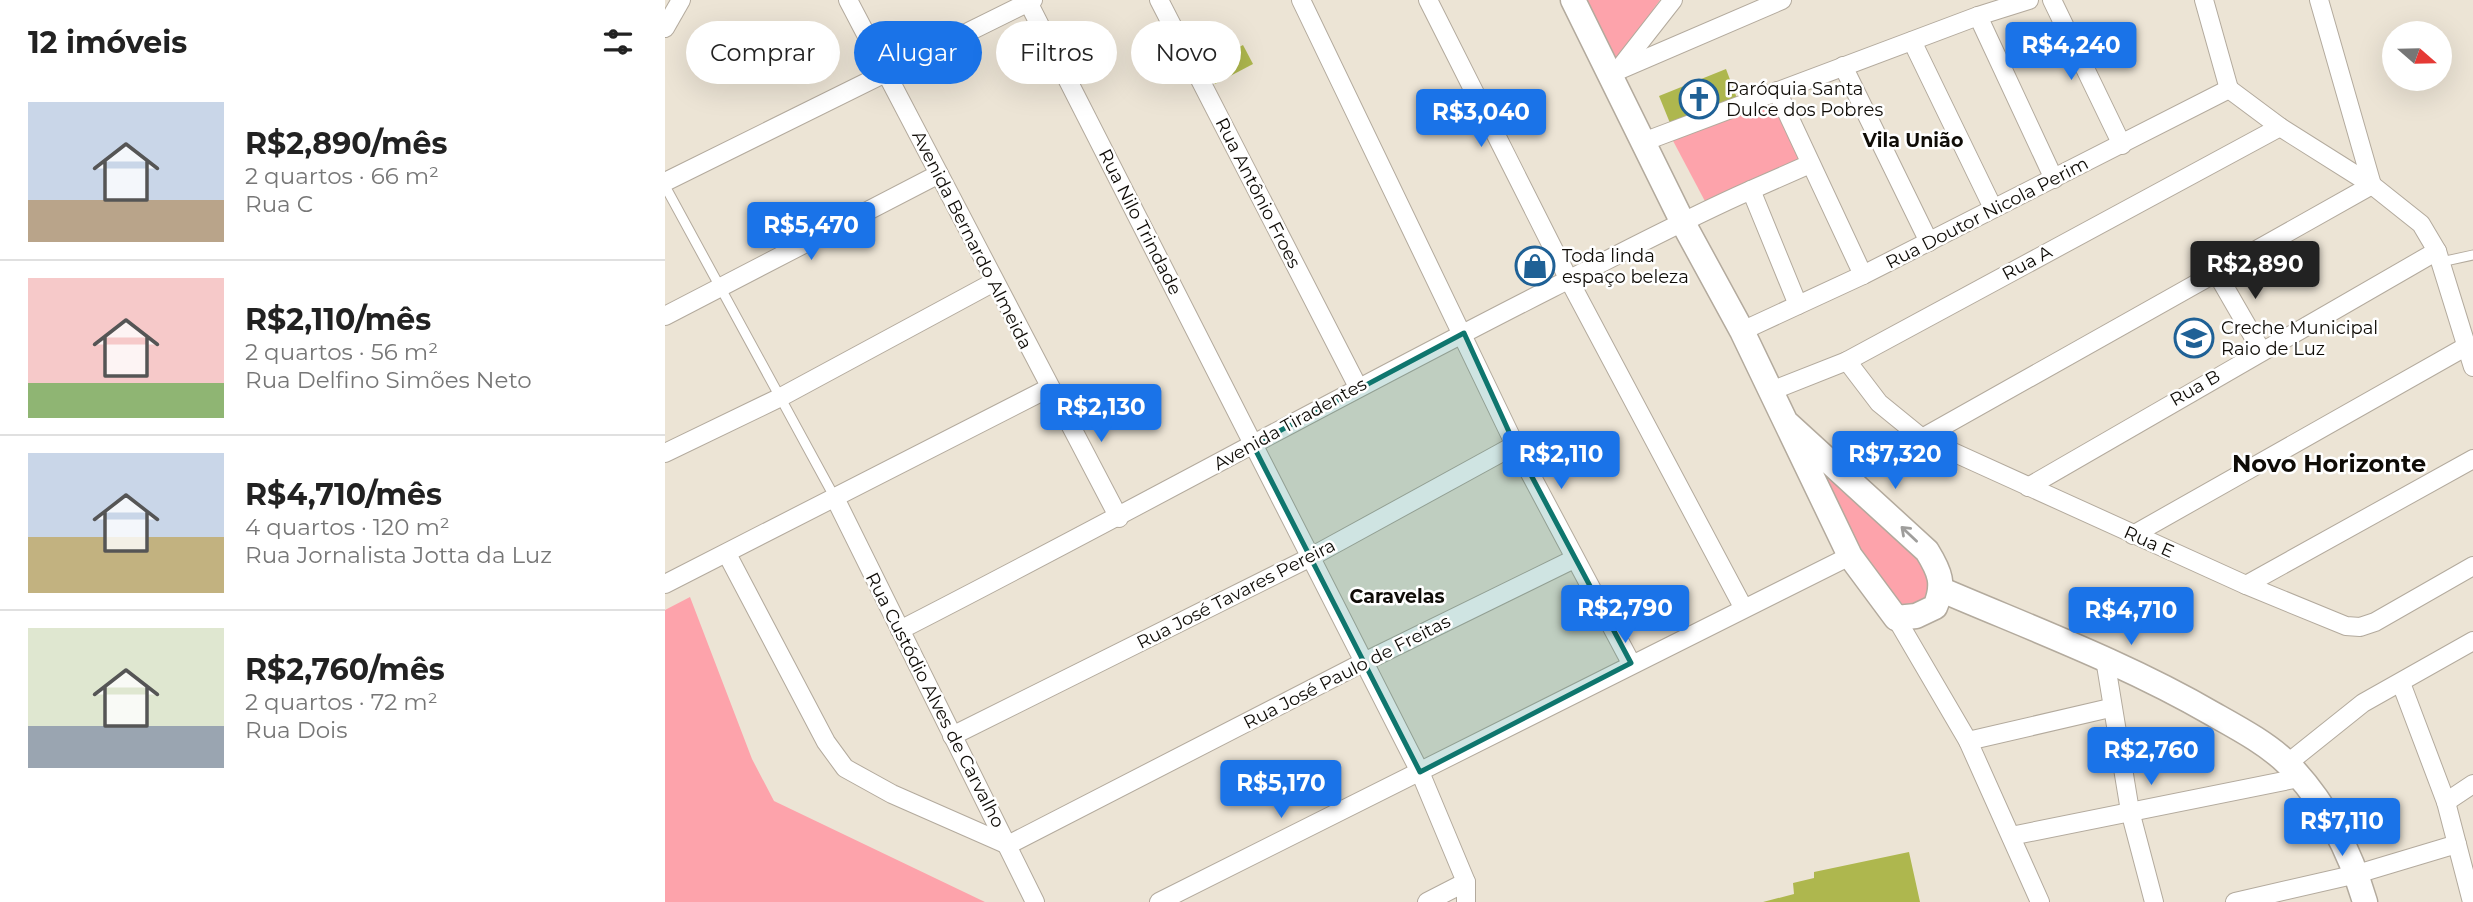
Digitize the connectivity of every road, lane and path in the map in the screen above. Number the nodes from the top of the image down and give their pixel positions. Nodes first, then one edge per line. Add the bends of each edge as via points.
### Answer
1 (681, 0) edge
2 (848, 0) edge
3 (1159, 0) edge
4 (1301, 0) edge
5 (1428, 0) edge
6 (1573, 0) edge
7 (1673, 0) edge
8 (1782, 0) edge
9 (2029, 0) edge
10 (2052, 0) edge
11 (2204, 0) edge
12 (2319, 0) edge
13 (1029, 1) edge
14 (1978, 16) junction
15 (858, 21) edge
16 (982, 24) edge
17 (665, 28) edge
18 (1912, 41) junction
19 (1843, 66) junction
20 (1614, 75) junction
21 (861, 84) edge
22 (890, 84) edge
23 (2229, 89) junction
24 (1777, 91) junction
25 (2280, 127) junction
26 (1643, 142) junction
27 (2122, 145) junction
28 (1810, 164) junction
29 (939, 174) junction
30 (2054, 179) junction
31 (665, 184) edge
32 (2372, 185) junction
33 (1751, 190) junction
34 (1993, 208) junction
35 (1682, 221) junction
36 (1929, 242) junction
37 (2473, 255) edge
38 (2439, 257) junction
39 (2216, 272) junction
40 (1863, 275) junction
41 (1569, 280) junction
42 (994, 282) junction
43 (722, 286) junction
44 (1798, 305) junction
45 (665, 316) edge
46 (1742, 331) junction
47 (1464, 333) junction
48 (2466, 346) junction
49 (2260, 350) junction
50 (1847, 360) junction
51 (2473, 367) edge
52 (1358, 387) junction
53 (1049, 388) junction
54 (1772, 391) junction
55 (781, 397) junction
56 (1787, 423) junction
57 (1922, 438) junction
58 (1253, 445) junction
59 (1515, 445) junction
60 (665, 453) edge
61 (2473, 459) edge
62 (2028, 486) junction
63 (835, 498) junction
64 (1119, 518) junction
65 (2133, 535) junction
66 (727, 554) junction
67 (1850, 556) junction
68 (1309, 558) junction
69 (1574, 559) junction
70 (2473, 565) edge
71 (665, 584) edge
72 (2246, 585) junction
73 (1942, 590) junction
74 (1743, 607) junction
75 (1896, 618) junction
76 (900, 630) junction
77 (2473, 641) edge
78 (2105, 659) junction
79 (1364, 662) junction
80 (1631, 663) junction
81 (2401, 683) junction
82 (2110, 708) junction
83 (952, 736) junction
84 (1968, 741) junction
85 (2293, 771) junction
86 (1420, 772) junction
87 (2473, 784) edge
88 (2446, 802) junction
89 (2130, 811) junction
90 (2011, 836) junction
91 (2457, 844) junction
92 (1008, 845) junction
93 (2357, 874) junction
94 (1466, 882) junction
95 (1035, 902) edge
96 (1159, 902) edge
97 (1427, 902) edge
98 (1466, 902) edge
99 (2041, 902) edge
100 (2154, 902) edge
101 (2235, 902) edge
102 (2365, 902) edge
103 (2472, 902) edge

1 - 17 street
2 - 15 street, Avenida Bernardo Almeida
3 - 52 street, Rua Antônio Froes
4 - 47 street
5 - 41 street
6 - 20 street
7 - 20 street
8 - 20 street
9 - 14 street
10 - 27 street
11 - 23 street
12 - 32 street
13 - 16 street
13 - 58 street, Rua Nilo Trindade
14 - 18 street
14 - 30 street
18 - 19 street
18 - 34 street
19 - 24 street
19 - 36 street
20 - 26 street
21 - 31 street
22 - 29 street, Avenida Bernardo Almeida
23 - 25 street
23 - 27 street, Rua Doutor Nicola Perim
24 - 26 street
24 - 28 street
25 - 32 street
25 - 50 street, Rua A
26 - 35 street
27 - 30 street, Rua Doutor Nicola Perim
28 - 33 street, Avenida Tiradentes
28 - 40 street
29 - 42 street, Avenida Bernardo Almeida
29 - 43 street
30 - 34 street, Rua Doutor Nicola Perim
31 - 43 lane
32 - 38 street via 2421,224
32 - 39 street
33 - 35 street, Avenida Tiradentes
33 - 44 street
34 - 36 street, Rua Doutor Nicola Perim
35 - 41 street, Avenida Tiradentes
35 - 46 street
36 - 40 street, Rua Doutor Nicola Perim
37 - 38 lane
38 - 48 street
38 - 49 street, Rua B
39 - 49 street
39 - 57 street
40 - 44 street, Rua Doutor Nicola Perim
41 - 47 street, Avenida Tiradentes
41 - 74 street
42 - 53 street, Avenida Bernardo Almeida
42 - 55 street
43 - 45 street
43 - 55 lane
44 - 46 street, Rua Doutor Nicola Perim
46 - 54 street
47 - 52 street, Avenida Tiradentes
47 - 59 street
48 - 51 street
48 - 65 street
49 - 62 street, Rua B
50 - 54 street, Rua A
50 - 57 street, Rua E via 1879,404
52 - 58 street, Avenida Tiradentes
53 - 63 street
53 - 64 street, Avenida Bernardo Almeida
54 - 56 street
55 - 60 street
55 - 63 lane
56 - 67 street
73 -> 56 street via 1940,573 1927,551
57 - 62 street, Rua E
58 - 64 street, Avenida Tiradentes
58 - 68 street, Rua Nilo Trindade
59 - 68 street, Rua José Tavares Pereira
59 - 69 street
61 - 72 street
62 - 65 street, Rua E
63 - 66 street
63 - 76 street, Rua Custódio Alves de Carvalho
64 - 76 street, Avenida Tiradentes
65 - 72 street, Rua E
66 - 71 street
66 - 92 street via 826,742 845,768
67 - 74 street
67 - 75 street
68 - 79 street, Rua Nilo Trindade
68 - 83 street, Rua José Tavares Pereira
69 - 79 street, Rua José Paulo de Freitas
69 - 80 street
70 - 72 street, Rua E via 2360,627 2346,626
73 - 75 street via 1935,607 1916,616
73 - 78 street
74 - 80 street
75 - 84 street
76 - 83 street, Rua Custódio Alves de Carvalho
77 - 81 street
78 - 82 street
78 - 85 street via 2237,727
79 - 86 street, Rua Nilo Trindade
79 - 92 street, Rua José Paulo de Freitas
80 - 86 street
81 - 85 street via 2363,703
81 - 88 street
82 - 84 street
82 - 89 street
83 - 92 street, Rua Custódio Alves de Carvalho
84 - 90 street
85 - 89 street
85 - 93 street via 2327,810
86 - 94 street, Rua Nilo Trindade
86 - 96 street
87 - 88 street
88 - 91 street
89 - 90 street
89 - 100 street
90 - 99 street
91 - 93 street
91 - 103 street
92 - 95 street, Rua Custódio Alves de Carvalho
93 - 101 street
93 - 102 street
94 - 97 street
94 - 98 street

